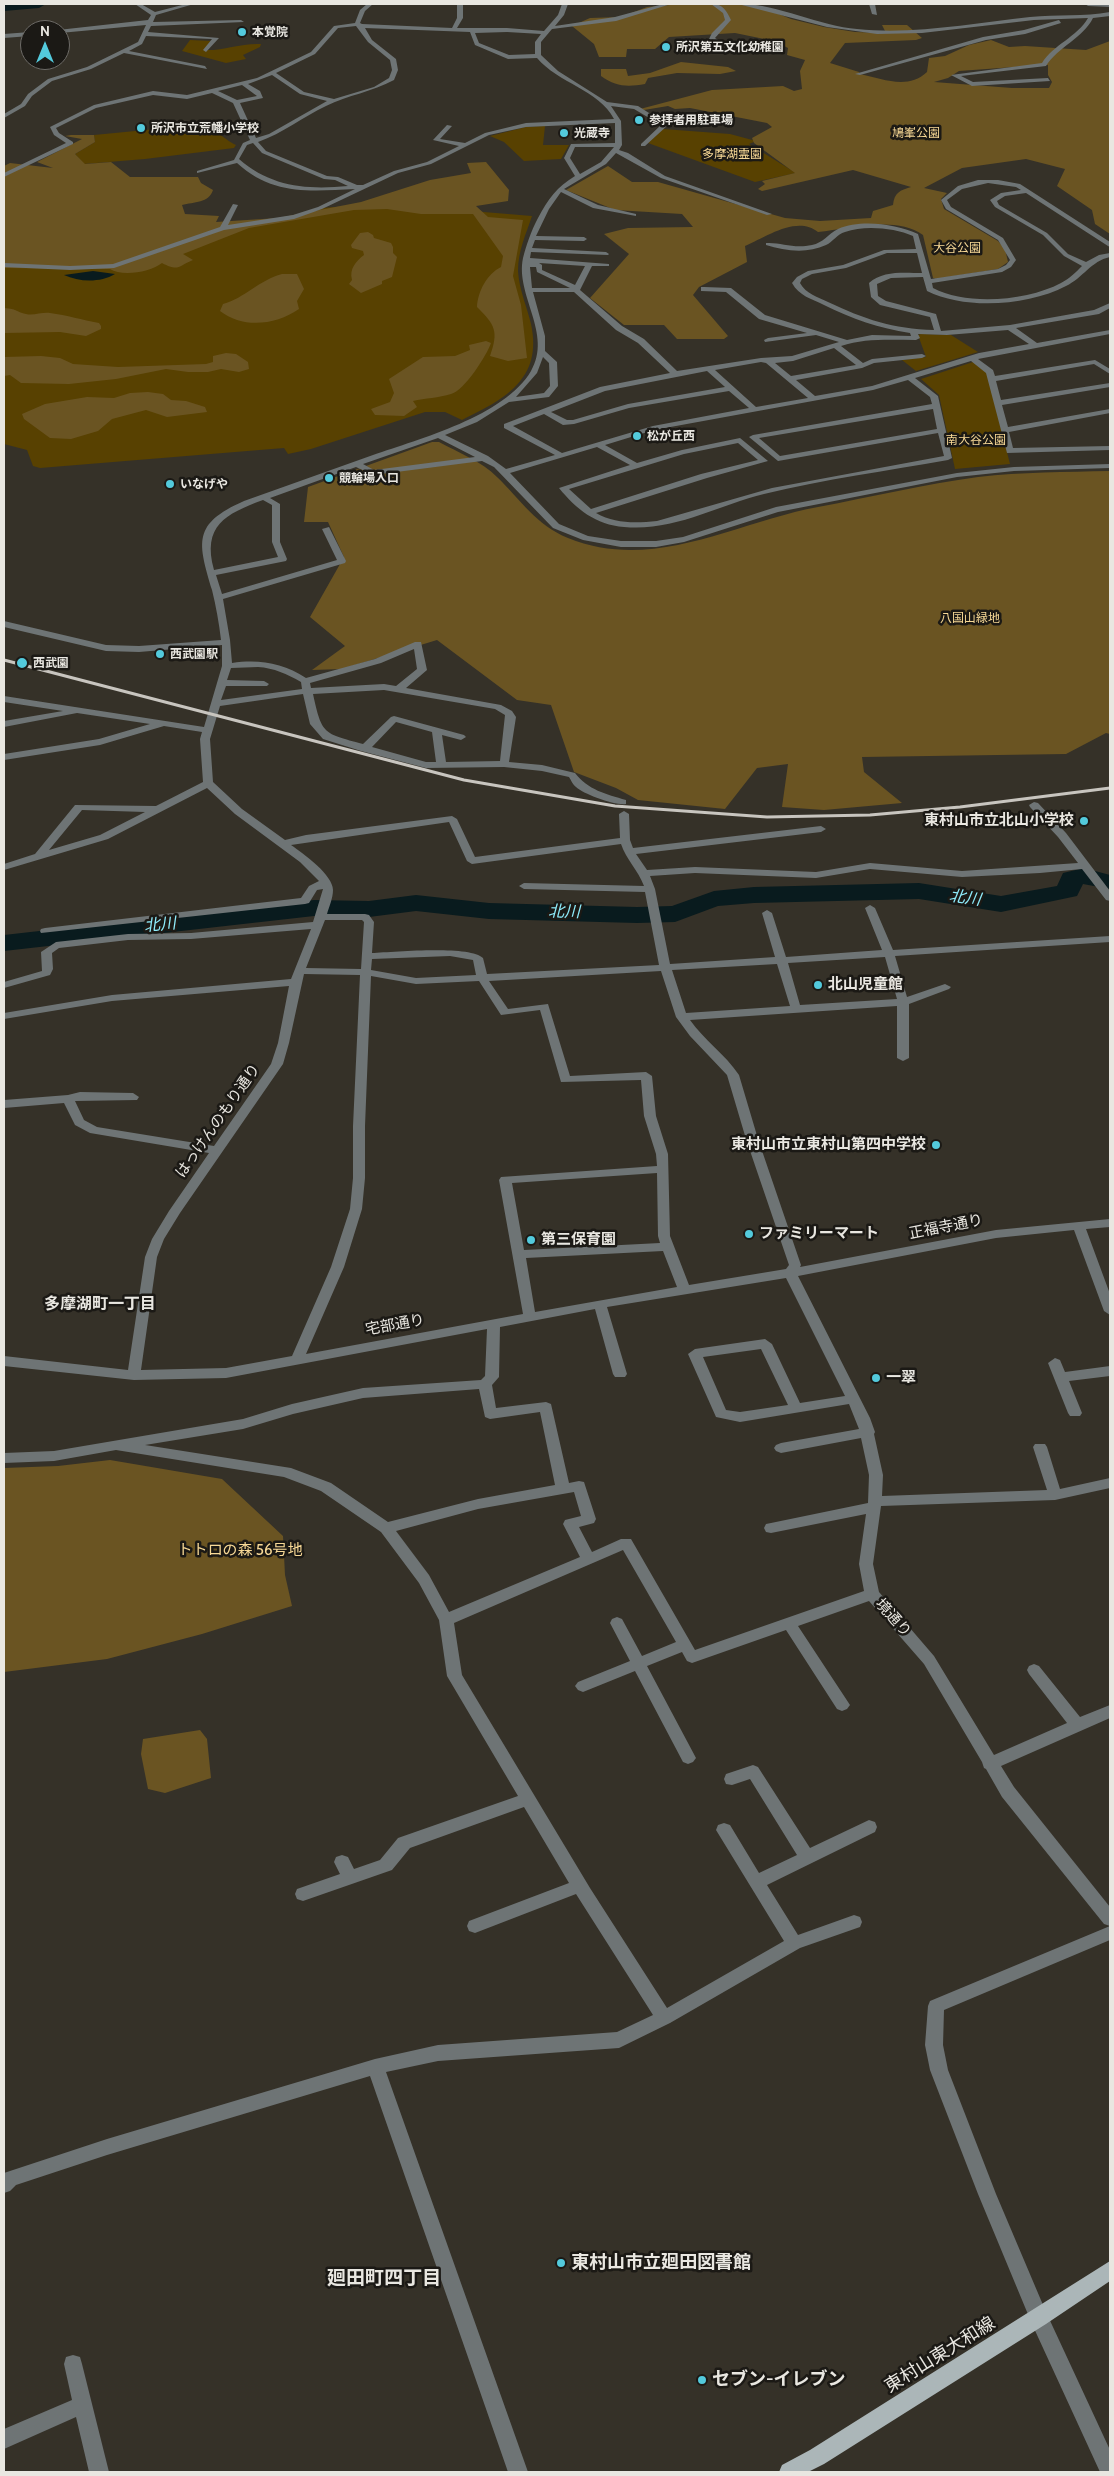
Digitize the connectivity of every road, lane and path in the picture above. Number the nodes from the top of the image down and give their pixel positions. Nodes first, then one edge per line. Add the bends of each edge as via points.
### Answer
1 (138, 4) edge
2 (191, 4) edge
3 (370, 4) edge
4 (460, 4) edge
5 (565, 4) edge
6 (668, 4) edge
7 (714, 4) edge
8 (741, 4) edge
9 (872, 4) edge
10 (1088, 4) edge
11 (1110, 5) edge
12 (154, 14) junction
13 (874, 14) dead end
14 (1110, 14) edge
15 (1088, 17) junction
16 (241, 22) dead end
17 (148, 23) junction
18 (359, 25) junction
19 (70, 30) edge
20 (454, 30) junction
21 (472, 31) junction
22 (547, 31) junction
23 (145, 34) junction
24 (20, 35) edge
25 (4, 36) edge
26 (739, 49) dead end
27 (206, 50) dead end
28 (123, 51) junction
29 (539, 56) junction
30 (1044, 65) junction
31 (205, 68) dead end
32 (271, 72) junction
33 (858, 74) dead end
34 (243, 83) junction
35 (213, 91) junction
36 (334, 101) junction
37 (236, 102) junction
38 (606, 104) junction
39 (4, 116) edge
40 (618, 121) junction
41 (449, 126) dead end
42 (254, 141) junction
43 (469, 145) junction
44 (643, 145) dead end
45 (618, 148) junction
46 (238, 161) junction
47 (199, 172) dead end
48 (4, 175) edge
49 (579, 178) junction
50 (354, 186) junction
51 (363, 187) junction
52 (560, 189) junction
53 (1028, 191) junction
54 (235, 205) dead end
55 (634, 214) dead end
56 (769, 214) dead end
57 (223, 228) junction
58 (532, 238) junction
59 (584, 239) dead end
60 (768, 244) dead end
61 (1110, 245) edge
62 (528, 250) junction
63 (921, 251) junction
64 (606, 254) dead end
65 (1110, 255) edge
66 (525, 262) junction
67 (589, 264) junction
68 (4, 265) edge
69 (607, 265) dead end
70 (1086, 265) junction
71 (927, 279) junction
72 (576, 289) junction
73 (704, 289) dead end
74 (528, 290) junction
75 (1110, 305) edge
76 (1010, 328) junction
77 (914, 332) junction
78 (1110, 332) edge
79 (818, 333) junction
80 (938, 333) junction
81 (768, 340) dead end
82 (847, 342) junction
83 (836, 346) junction
84 (1035, 346) junction
85 (542, 352) junction
86 (922, 356) dead end
87 (972, 358) junction
88 (768, 362) junction
89 (862, 366) junction
90 (708, 368) junction
91 (1110, 372) edge
92 (675, 374) junction
93 (910, 378) junction
94 (790, 379) junction
95 (992, 379) junction
96 (1110, 385) edge
97 (731, 388) junction
98 (813, 398) junction
99 (507, 400) junction
100 (999, 403) junction
101 (936, 406) junction
102 (754, 409) junction
103 (544, 411) junction
104 (1110, 411) edge
105 (942, 430) junction
106 (1005, 430) junction
107 (438, 435) junction
108 (597, 444) junction
109 (1110, 448) edge
110 (560, 455) junction
111 (485, 458) junction
112 (356, 464) junction
113 (635, 465) junction
114 (1110, 466) edge
115 (506, 472) junction
116 (263, 497) junction
117 (588, 513) junction
118 (326, 529) dead end
119 (212, 573) junction
120 (218, 598) junction
121 (4, 624) edge
122 (225, 642) junction
123 (227, 666) junction
124 (221, 683) junction
125 (264, 684) dead end
126 (306, 686) junction
127 (399, 689) junction
128 (4, 699) edge
129 (214, 704) junction
130 (84, 710) junction
131 (164, 723) junction
132 (4, 724) edge
133 (207, 730) junction
134 (437, 731) junction
135 (461, 737) dead end
136 (364, 749) junction
137 (4, 757) edge
138 (504, 764) junction
139 (441, 765) junction
140 (208, 784) junction
141 (622, 802) dead end
142 (1034, 805) dead end
143 (159, 809) junction
144 (624, 814) dead end
145 (821, 829) dead end
146 (625, 840) junction
147 (281, 844) junction
148 (629, 852) junction
149 (40, 856) junction
150 (4, 867) edge
151 (1088, 869) junction
152 (644, 873) junction
153 (326, 882) junction
154 (524, 886) dead end
155 (650, 889) junction
156 (1108, 895) edge
157 (870, 908) dead end
158 (767, 913) dead end
159 (322, 915) junction
160 (45, 931) dead end
161 (1110, 939) edge
162 (889, 953) junction
163 (366, 956) junction
164 (782, 959) junction
165 (665, 967) junction
166 (366, 972) junction
167 (297, 977) junction
168 (482, 978) junction
169 (4, 985) edge
170 (944, 987) dead end
171 (903, 1002) junction
172 (796, 1008) junction
173 (4, 1016) edge
174 (682, 1017) junction
175 (903, 1058) dead end
176 (133, 1097) dead end
177 (68, 1099) junction
178 (4, 1104) edge
179 (218, 1151) junction
180 (663, 1169) junction
181 (1110, 1223) edge
182 (1079, 1226) junction
183 (668, 1247) junction
184 (519, 1254) junction
185 (790, 1274) junction
186 (684, 1290) junction
187 (600, 1304) junction
188 (1110, 1311) edge
189 (530, 1317) junction
190 (494, 1323) junction
191 (297, 1360) junction
192 (4, 1361) edge
193 (1055, 1363) dead end
194 (1110, 1371) edge
195 (620, 1374) dead end
196 (134, 1375) junction
197 (1061, 1376) junction
198 (485, 1384) junction
199 (853, 1399) junction
200 (796, 1408) junction
201 (1075, 1413) dead end
202 (868, 1432) junction
203 (117, 1446) junction
204 (1040, 1447) dead end
205 (781, 1448) dead end
206 (4, 1458) edge
207 (1110, 1483) edge
208 (563, 1489) junction
209 (1055, 1495) junction
210 (875, 1504) junction
211 (386, 1528) junction
212 (771, 1528) dead end
213 (588, 1558) junction
214 (872, 1594) junction
215 (446, 1620) junction
216 (617, 1623) dead end
217 (789, 1623) junction
218 (685, 1645) junction
219 (640, 1664) junction
220 (1034, 1670) dead end
221 (583, 1686) dead end
222 (842, 1704) dead end
223 (1110, 1711) edge
224 (1077, 1725) junction
225 (688, 1758) dead end
226 (989, 1764) junction
227 (732, 1779) dead end
228 (527, 1799) junction
229 (869, 1826) dead end
230 (724, 1830) dead end
231 (806, 1856) junction
232 (342, 1862) dead end
233 (350, 1877) junction
234 (756, 1882) junction
235 (580, 1886) junction
236 (303, 1894) dead end
237 (1110, 1919) edge
238 (854, 1922) dead end
239 (475, 1926) dead end
240 (1110, 1933) edge
241 (794, 1943) junction
242 (664, 2018) junction
243 (375, 2067) junction
244 (4, 2185) edge
245 (1110, 2270) edge
246 (1039, 2318) junction
247 (73, 2364) dead end
248 (82, 2405) junction
249 (4, 2439) edge
250 (1110, 2471) edge
251 (99, 2472) edge
252 (518, 2472) edge
253 (789, 2472) edge

1 - 12 street
2 - 12 street
3 - 18 street via 363,10
4 - 20 street via 460,18
5 - 22 street via 561,15
6 - 22 street via 616,19
7 - 26 street via 725,12 728,20 712,39
8 - 15 street via 817,24 866,31
9 - 13 street
10 - 11 street
12 - 17 street
14 - 15 street
15 - 30 street via 1084,27 1052,52
15 - 33 street via 985,38
16 - 17 street
17 - 19 street
17 - 23 street
18 - 20 street
18 - 32 street via 336,27 312,52
18 - 36 street via 370,41 392,57 394,75 376,88
20 - 21 street
21 - 22 street
21 - 29 street via 477,44 505,55
22 - 29 street via 537,45
23 - 27 street via 216,38
23 - 28 street via 140,43
24 - 25 street
28 - 31 street
28 - 39 street via 89,68 50,80
29 - 38 street via 549,68
30 - 30 street via 962,73 954,75 972,84 1048,80 1043,72
32 - 34 street
32 - 36 street via 302,92
34 - 35 street
34 - 37 street via 258,92 261,98
35 - 37 street
35 - 48 street via 187,97 153,93 94,107 53,127 56,134 71,143
36 - 42 street
37 - 42 street
38 - 40 street
38 - 44 street via 636,107 665,125
40 - 43 street via 526,125 487,134
40 - 45 street
41 - 43 street via 436,140
42 - 46 street via 242,146
42 - 50 street via 264,152 276,158
43 - 51 street
45 - 49 street via 604,163
45 - 49 street via 573,145 567,158
45 - 56 street via 663,177
46 - 47 street
46 - 50 street via 279,185 314,191
49 - 52 street
50 - 51 street
51 - 57 street via 294,217
52 - 55 street via 576,200 604,210
52 - 58 street
53 - 61 street
53 - 70 street via 1003,194 993,200 997,206 1045,234 1066,254
53 - 71 street via 1011,183 984,180 972,182 950,194 944,200 948,208 1001,239 1013,260 1000,271
54 - 57 street
57 - 68 street via 114,266
58 - 59 street
58 - 62 street
60 - 63 street via 798,248 826,242 844,229 897,228 916,235
62 - 64 street
62 - 66 street
63 - 71 street
63 - 77 street via 886,251 844,267 810,272 796,283 803,292 857,319
65 - 70 street via 1098,257
66 - 67 street
66 - 72 street via 539,265 540,271
66 - 74 street
67 - 69 street
67 - 72 street
70 - 71 street via 1058,288 986,301 945,297 930,289
71 - 80 street via 878,278 873,283 875,297 883,303 933,316
72 - 74 street
72 - 92 street via 619,328 641,341
73 - 79 street via 728,290 762,316
74 - 85 street via 541,334
75 - 76 street via 1096,312
76 - 80 street
76 - 84 street
77 - 80 street
77 - 82 street via 916,338 868,338
78 - 84 street
79 - 81 street
79 - 82 street
82 - 83 street
83 - 88 street
83 - 89 street
84 - 87 street
85 - 99 street via 532,376
85 - 99 street via 553,362 554,386 546,395
86 - 89 street via 872,361
87 - 93 street
87 - 95 street via 987,369
88 - 90 street via 761,360
88 - 94 street
89 - 94 street
90 - 92 street
90 - 97 street
91 - 95 street via 1095,362
92 - 103 street via 603,389
93 - 98 street
93 - 101 street via 934,396
94 - 98 street
95 - 100 street
96 - 100 street
97 - 102 street
97 - 103 street via 628,406 566,423
98 - 102 street
99 - 107 street via 466,424
100 - 106 street
101 - 105 street
101 - 105 street via 753,437 778,459
102 - 108 street via 681,422
103 - 110 street via 507,426
104 - 106 street
105 - 117 street via 948,458 755,494 655,525 626,525 598,519
106 - 109 street via 1010,451
107 - 111 street
107 - 112 street
108 - 110 street
108 - 113 street
110 - 115 street
111 - 112 street via 373,473
111 - 115 street
112 - 116 street
113 - 117 street via 563,488
113 - 117 street via 740,440 764,461 704,476
114 - 115 street via 1014,468 957,475 776,510 684,539 656,544 621,544 586,538 556,526
116 - 119 street via 229,512 210,528 205,543
116 - 119 street via 276,504 276,542 283,560
118 - 120 street via 342,561
119 - 120 street
120 - 122 street
121 - 122 street via 106,648 138,649
122 - 123 street
123 - 124 street
123 - 126 street via 240,664 289,669
124 - 125 street
124 - 129 street
126 - 127 street
126 - 127 street via 418,644 422,670
126 - 129 street
126 - 136 street via 315,724 326,737
127 - 138 street via 418,695 498,707 509,713
128 - 130 street
129 - 133 street
130 - 131 street
130 - 132 street
131 - 133 street
131 - 137 street via 100,742
133 - 140 street
134 - 135 street
134 - 136 street via 394,720
134 - 139 street
136 - 139 street via 426,765
138 - 139 street
138 - 141 street via 572,775 579,785 591,792
140 - 143 street
140 - 147 street
142 - 151 street
143 - 149 street via 104,837
143 - 149 street via 79,807
144 - 146 street
145 - 148 street
146 - 147 street via 472,861 452,820
146 - 148 street
147 - 153 street via 309,864
148 - 152 street
149 - 150 street
151 - 152 street via 962,874 870,866 816,874 695,870
151 - 156 street
152 - 155 street
153 - 159 street, はっけんのもり通り via 328,889
153 - 160 street via 313,888 305,901
154 - 155 street
155 - 165 street
157 - 162 street
158 - 164 street
159 - 163 street via 365,917 369,922
159 - 167 street, はっけんのもり通り
159 - 169 street via 191,936 140,936 56,945 46,952 46,974
161 - 162 street
162 - 164 street
162 - 171 street
163 - 166 street
163 - 168 street via 450,954 478,958
164 - 165 street
164 - 172 street
165 - 168 street
165 - 174 street
166 - 167 street
166 - 168 street via 416,981
166 - 191 street via 358,1146 361,1185 344,1253
167 - 173 street via 51,1006
167 - 179 street, はっけんのもり通り via 277,1064
168 - 180 street via 505,1013 544,1006 565,1080 646,1076 650,1116 662,1154
170 - 171 street
171 - 172 street
171 - 175 street
172 - 174 street
174 - 185 street via 733,1075 796,1265
176 - 177 street via 80,1096
177 - 178 street
177 - 179 street via 79,1122 94,1130
179 - 196 street, はっけんのもり通り via 175,1211 151,1257
180 - 183 street via 664,1236
180 - 184 street via 506,1180
181 - 182 street, 正福寺通り
182 - 185 street, 正福寺通り via 996,1234
182 - 188 street
183 - 184 street
183 - 186 street
184 - 189 street
185 - 186 street, 宅部通り
185 - 199 street, 境通り
186 - 187 street, 宅部通り
187 - 189 street, 宅部通り
187 - 195 street
189 - 190 street, 宅部通り
190 - 191 street, 宅部通り
190 - 198 street via 492,1377
191 - 196 street, 宅部通り via 226,1373
192 - 196 street, 宅部通り
193 - 197 street
194 - 197 street
197 - 201 street
198 - 203 street via 363,1394 292,1409 242,1424
198 - 208 street via 490,1414 546,1407
199 - 200 street
199 - 202 street, 境通り
200 - 200 street via 740,1417 722,1414 695,1354 765,1344
202 - 205 street
202 - 210 street, 境通り via 876,1475
203 - 206 street via 54,1456
203 - 211 street via 286,1472 326,1487
204 - 209 street
207 - 209 street
208 - 211 street via 478,1504
208 - 213 street via 578,1486 589,1519 570,1524
209 - 210 street
210 - 212 street
210 - 214 street, 境通り via 866,1564
211 - 215 street via 424,1579
213 - 215 street
213 - 218 street via 626,1543
214 - 217 street
214 - 226 street, 境通り via 929,1660
215 - 228 street via 455,1676
216 - 219 street
217 - 218 street via 692,1657
217 - 222 street
218 - 219 street
219 - 221 street
219 - 225 street
220 - 224 street
223 - 224 street
224 - 226 street
226 - 237 street, 境通り via 1026,1816
227 - 231 street via 753,1771
228 - 233 street via 404,1843 386,1865
228 - 235 street
229 - 231 street
230 - 234 street
231 - 234 street
232 - 233 street
233 - 236 street
234 - 241 street
235 - 239 street
235 - 242 street
238 - 241 street
240 - 246 street via 936,2006 934,2045 939,2070 986,2194
241 - 242 street
242 - 243 street via 619,2040 438,2053
243 - 244 street via 107,2147 10,2180
243 - 252 street
245 - 246 main road, 東村山東大和線
246 - 250 street
246 - 253 main road, 東村山東大和線
247 - 248 street
248 - 249 street
248 - 251 street

